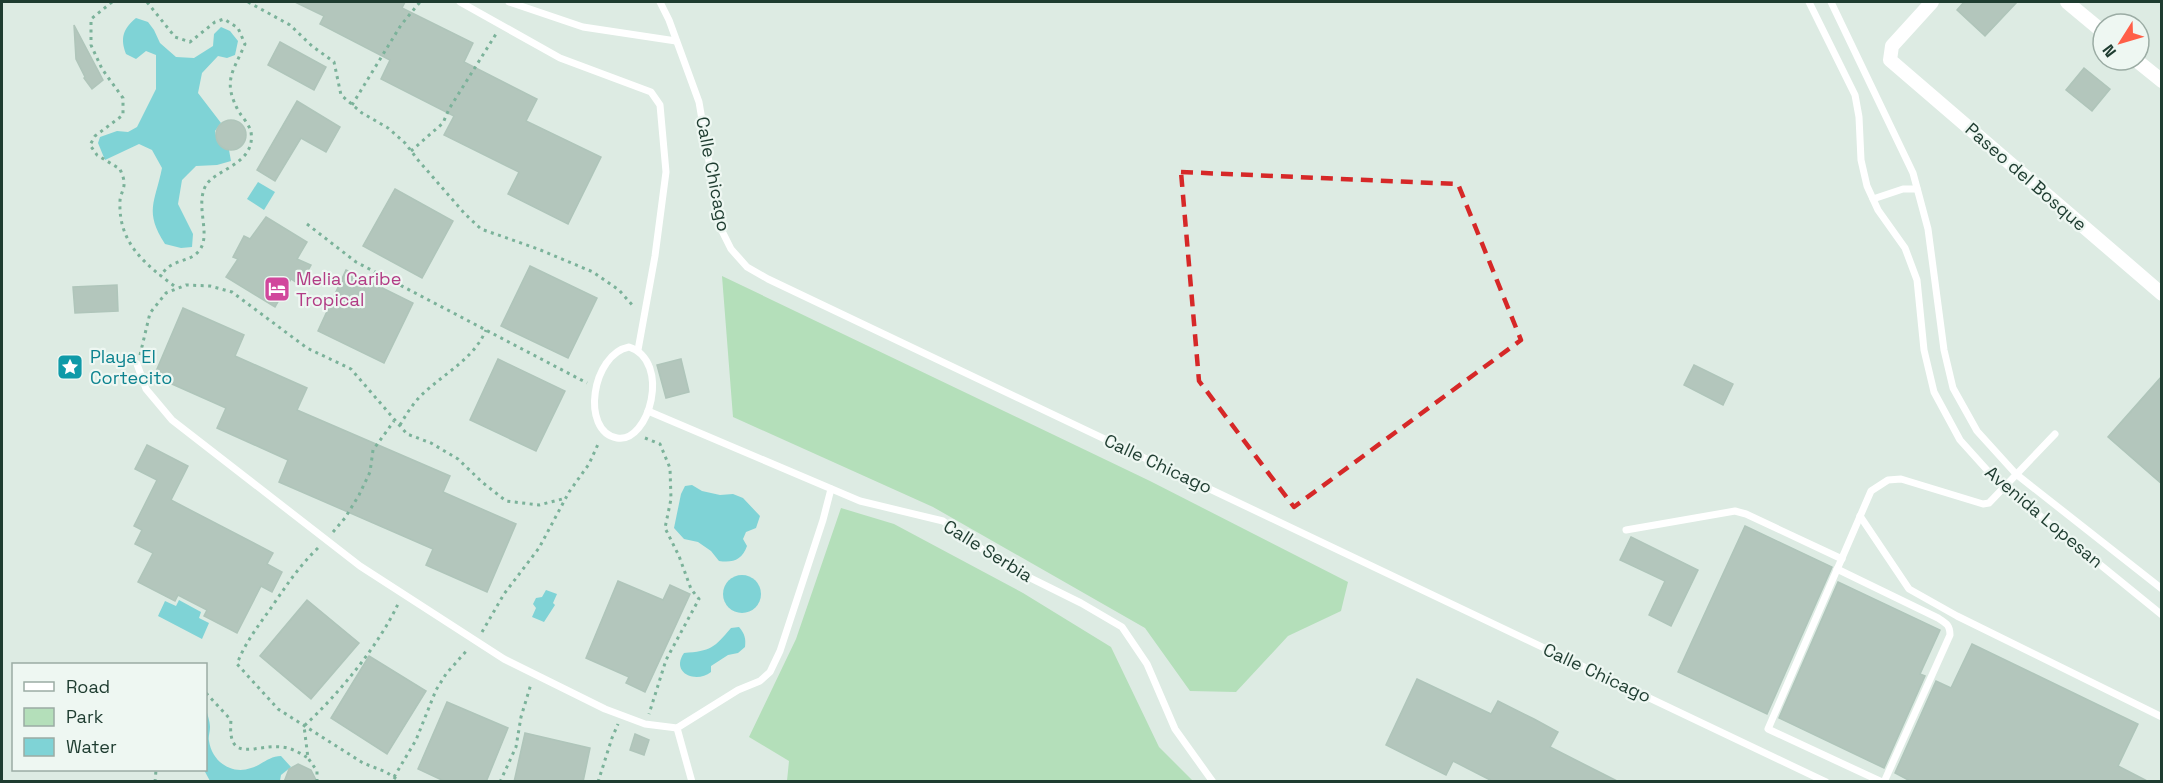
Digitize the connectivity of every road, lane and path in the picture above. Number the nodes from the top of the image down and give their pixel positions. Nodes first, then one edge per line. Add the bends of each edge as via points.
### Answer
1 (111, 2) edge
2 (147, 2) edge
3 (248, 2) edge
4 (420, 2) edge
5 (460, 2) edge
6 (509, 2) edge
7 (660, 2) edge
8 (1809, 2) edge
9 (1831, 2) edge
10 (1932, 2) edge
11 (2067, 2) edge
12 (2091, 22) edge
13 (502, 25) junction
14 (676, 42) junction
15 (352, 105) junction
16 (411, 151) junction
17 (1917, 189) junction
18 (1873, 199) junction
19 (307, 224) dead end
20 (160, 276) junction
21 (177, 288) junction
22 (2162, 294) edge
23 (643, 318) junction
24 (486, 330) junction
25 (638, 350) junction
26 (137, 364) joint
27 (596, 388) junction
28 (648, 411) junction
29 (399, 426) junction
30 (604, 432) junction
31 (635, 434) junction
32 (2055, 435) dead end
33 (2016, 474) junction
34 (2005, 487) junction
35 (831, 489) junction
36 (566, 498) junction
37 (1860, 516) junction
38 (1626, 530) dead end
39 (1842, 559) junction
40 (1837, 569) junction
41 (2162, 589) edge
42 (402, 594) junction
43 (2162, 615) edge
44 (476, 641) junction
45 (237, 664) dead end
46 (534, 674) junction
47 (207, 694) edge
48 (622, 715) junction
49 (2162, 717) edge
50 (645, 724) junction
51 (304, 726) junction
52 (677, 728) junction
53 (308, 758) junction
54 (394, 777) junction
55 (316, 782) edge
56 (401, 782) edge
57 (500, 782) edge
58 (598, 782) edge
59 (692, 782) edge
60 (1213, 782) edge
61 (1826, 782) edge
62 (1883, 782) edge

1 - 20 path via 91,19 91,45 123,98 123,115 95,136 90,145 97,155 120,169 124,182 121,222 129,244
2 - 20 path via 175,37 190,42 224,19 238,28 245,44 231,72 230,94 251,131 248,149 237,163 207,183 200,205 204,240 200,250 169,266
3 - 15 path via 290,25 334,62 340,95
4 - 15 path via 401,25
5 - 13 lane
6 - 14 lane via 583,27
7 - 14 lane, Calle Chicago
8 - 18 lane, Avenida Lopesan via 1855,95 1861,160
9 - 17 lane, Avenida Lopesan via 1889,120
10 - 22 street, Paseo del Bosque via 1892,46 1890,60
11 - 12 street
13 - 16 path via 443,123
13 - 23 lane via 560,58 651,92 660,105 666,172
14 - 61 lane, Calle Chicago via 699,102 720,227 731,249 747,267
15 - 16 path via 388,128
16 - 23 path via 481,229 593,272 619,290
17 - 18 lane via 1903,189
17 - 33 lane, Avenida Lopesan via 1928,229 1953,388 1977,431
18 - 34 lane, Avenida Lopesan via 1905,248 1917,280 1924,350 1934,392 1960,440
19 - 24 path via 356,262
20 - 21 path
21 - 26 path via 166,293 150,313
21 - 29 path via 210,286 232,292 307,348 351,369
23 - 25 lane
24 - 27 path
24 - 29 path via 480,345 424,392
25 - 27 lane via 618,349 604,367
25 - 28 lane via 648,361 653,377
26 - 42 lane via 146,389 172,420 360,566
27 - 30 lane via 596,415
28 - 31 lane
28 - 35 lane, Calle Serbia
29 - 36 path via 407,434 431,442 458,459 506,501 539,505
30 - 31 lane via 627,439
30 - 36 path
31 - 50 path via 660,444 670,468 671,499 665,528 699,599 666,660
32 - 33 lane
33 - 34 lane
33 - 41 lane, Avenida Lopesan
34 - 37 lane via 1983,504 1901,479 1888,480 1871,491
34 - 43 lane, Avenida Lopesan
35 - 52 lane via 770,672
35 - 60 lane, Calle Serbia via 860,501 943,521 1004,565 1122,627 1147,664 1175,729
36 - 44 path via 539,548 504,594
37 - 39 lane
37 - 49 lane via 1909,589
38 - 39 lane via 1735,511
39 - 40 lane
40 - 62 lane via 1950,627 1950,635
40 - 62 lane via 1768,729
42 - 44 lane
42 - 51 path via 370,653
44 - 46 lane
44 - 54 path via 458,658 436,690 416,740
45 - 51 path via 278,709
46 - 48 lane
46 - 57 path via 516,747
47 - 53 path via 231,720 230,735 237,747 247,751 282,747
48 - 50 lane
48 - 58 path
50 - 52 lane
51 - 53 path
51 - 54 path via 363,764
52 - 59 lane
53 - 55 path via 317,771
54 - 56 path

